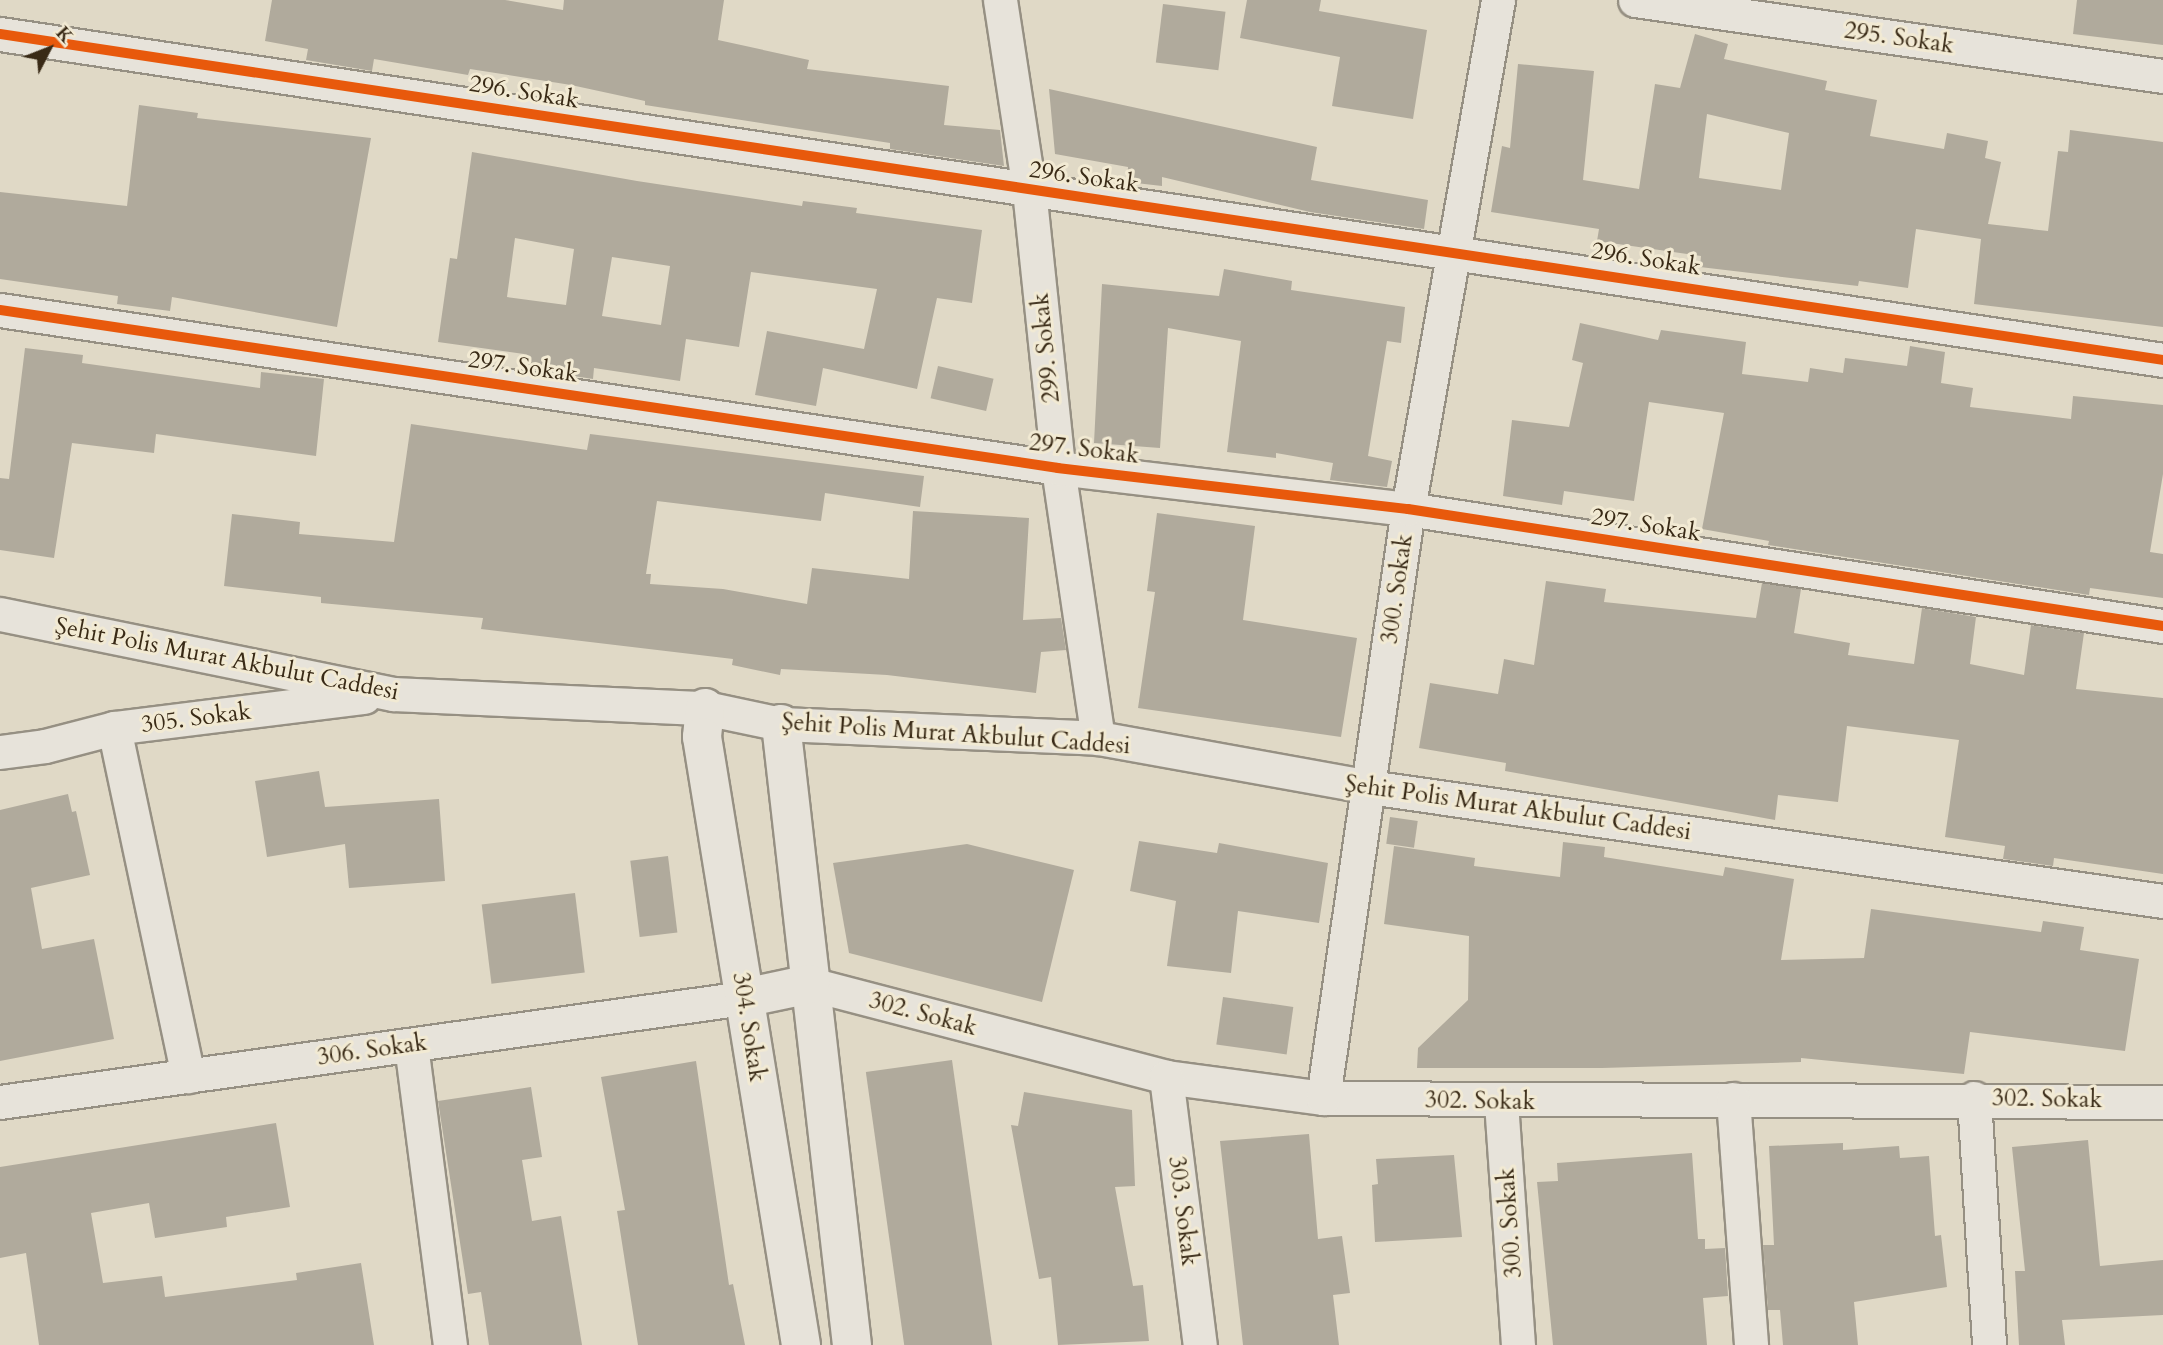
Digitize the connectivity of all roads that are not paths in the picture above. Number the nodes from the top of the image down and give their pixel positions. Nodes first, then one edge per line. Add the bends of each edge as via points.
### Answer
1 (1000, 0) edge
2 (1497, 0) edge
3 (1635, 0) edge
4 (0, 34) edge
5 (2163, 76) edge
6 (1029, 190) junction
7 (1450, 250) junction
8 (0, 310) edge
9 (2163, 360) edge
10 (1058, 468) junction
11 (1408, 509) junction
12 (0, 614) edge
13 (2163, 626) edge
14 (393, 694) junction
15 (705, 708) junction
16 (781, 724) junction
17 (114, 728) junction
18 (1098, 738) junction
19 (0, 752) edge
20 (1369, 787) junction
21 (2163, 901) edge
22 (810, 984) junction
23 (744, 998) junction
24 (411, 1045) junction
25 (188, 1076) junction
26 (1166, 1077) junction
27 (1323, 1098) junction
28 (1974, 1098) junction
29 (1733, 1099) junction
30 (0, 1102) edge
31 (1501, 1102) junction
32 (2163, 1102) edge
33 (450, 1345) edge
34 (801, 1345) edge
35 (852, 1345) edge
36 (1200, 1345) edge
37 (1518, 1345) edge
38 (1751, 1345) edge
39 (1989, 1345) edge

1 - 6 street, 299. Sokak
2 - 7 street, 300. Sokak
3 - 5 street, 295. Sokak
4 - 6 street, 296. Sokak
6 - 7 street, 296. Sokak
6 - 10 street, 299. Sokak
7 - 9 street, 296. Sokak
7 - 11 street, 300. Sokak
8 - 10 street, 297. Sokak
10 - 11 street, 297. Sokak
10 - 18 street, 299. Sokak
11 - 13 street, 297. Sokak
11 - 20 street, 300. Sokak
12 - 14 street, Şehit Polis Murat Akbulut Caddesi
14 - 15 street, Şehit Polis Murat Akbulut Caddesi
14 - 17 street, 305. Sokak
15 - 16 street, Şehit Polis Murat Akbulut Caddesi
15 - 23 street, 304. Sokak via 702,737
16 - 18 street, Şehit Polis Murat Akbulut Caddesi
16 - 22 street
17 - 19 street, 305. Sokak
17 - 25 street
18 - 20 street, Şehit Polis Murat Akbulut Caddesi
20 - 21 street, Şehit Polis Murat Akbulut Caddesi
20 - 27 street, 300. Sokak
22 - 23 street
22 - 26 street, 302. Sokak
22 - 35 street
23 - 24 street, 306. Sokak
23 - 34 street, 304. Sokak
24 - 25 street, 306. Sokak
24 - 33 street
25 - 30 street, 306. Sokak
26 - 27 street, 302. Sokak
26 - 36 street, 303. Sokak
27 - 31 street, 302. Sokak
28 - 29 street, 302. Sokak
28 - 32 street, 302. Sokak
28 - 39 street
29 - 31 street, 302. Sokak
29 - 38 street
31 - 37 street, 300. Sokak

